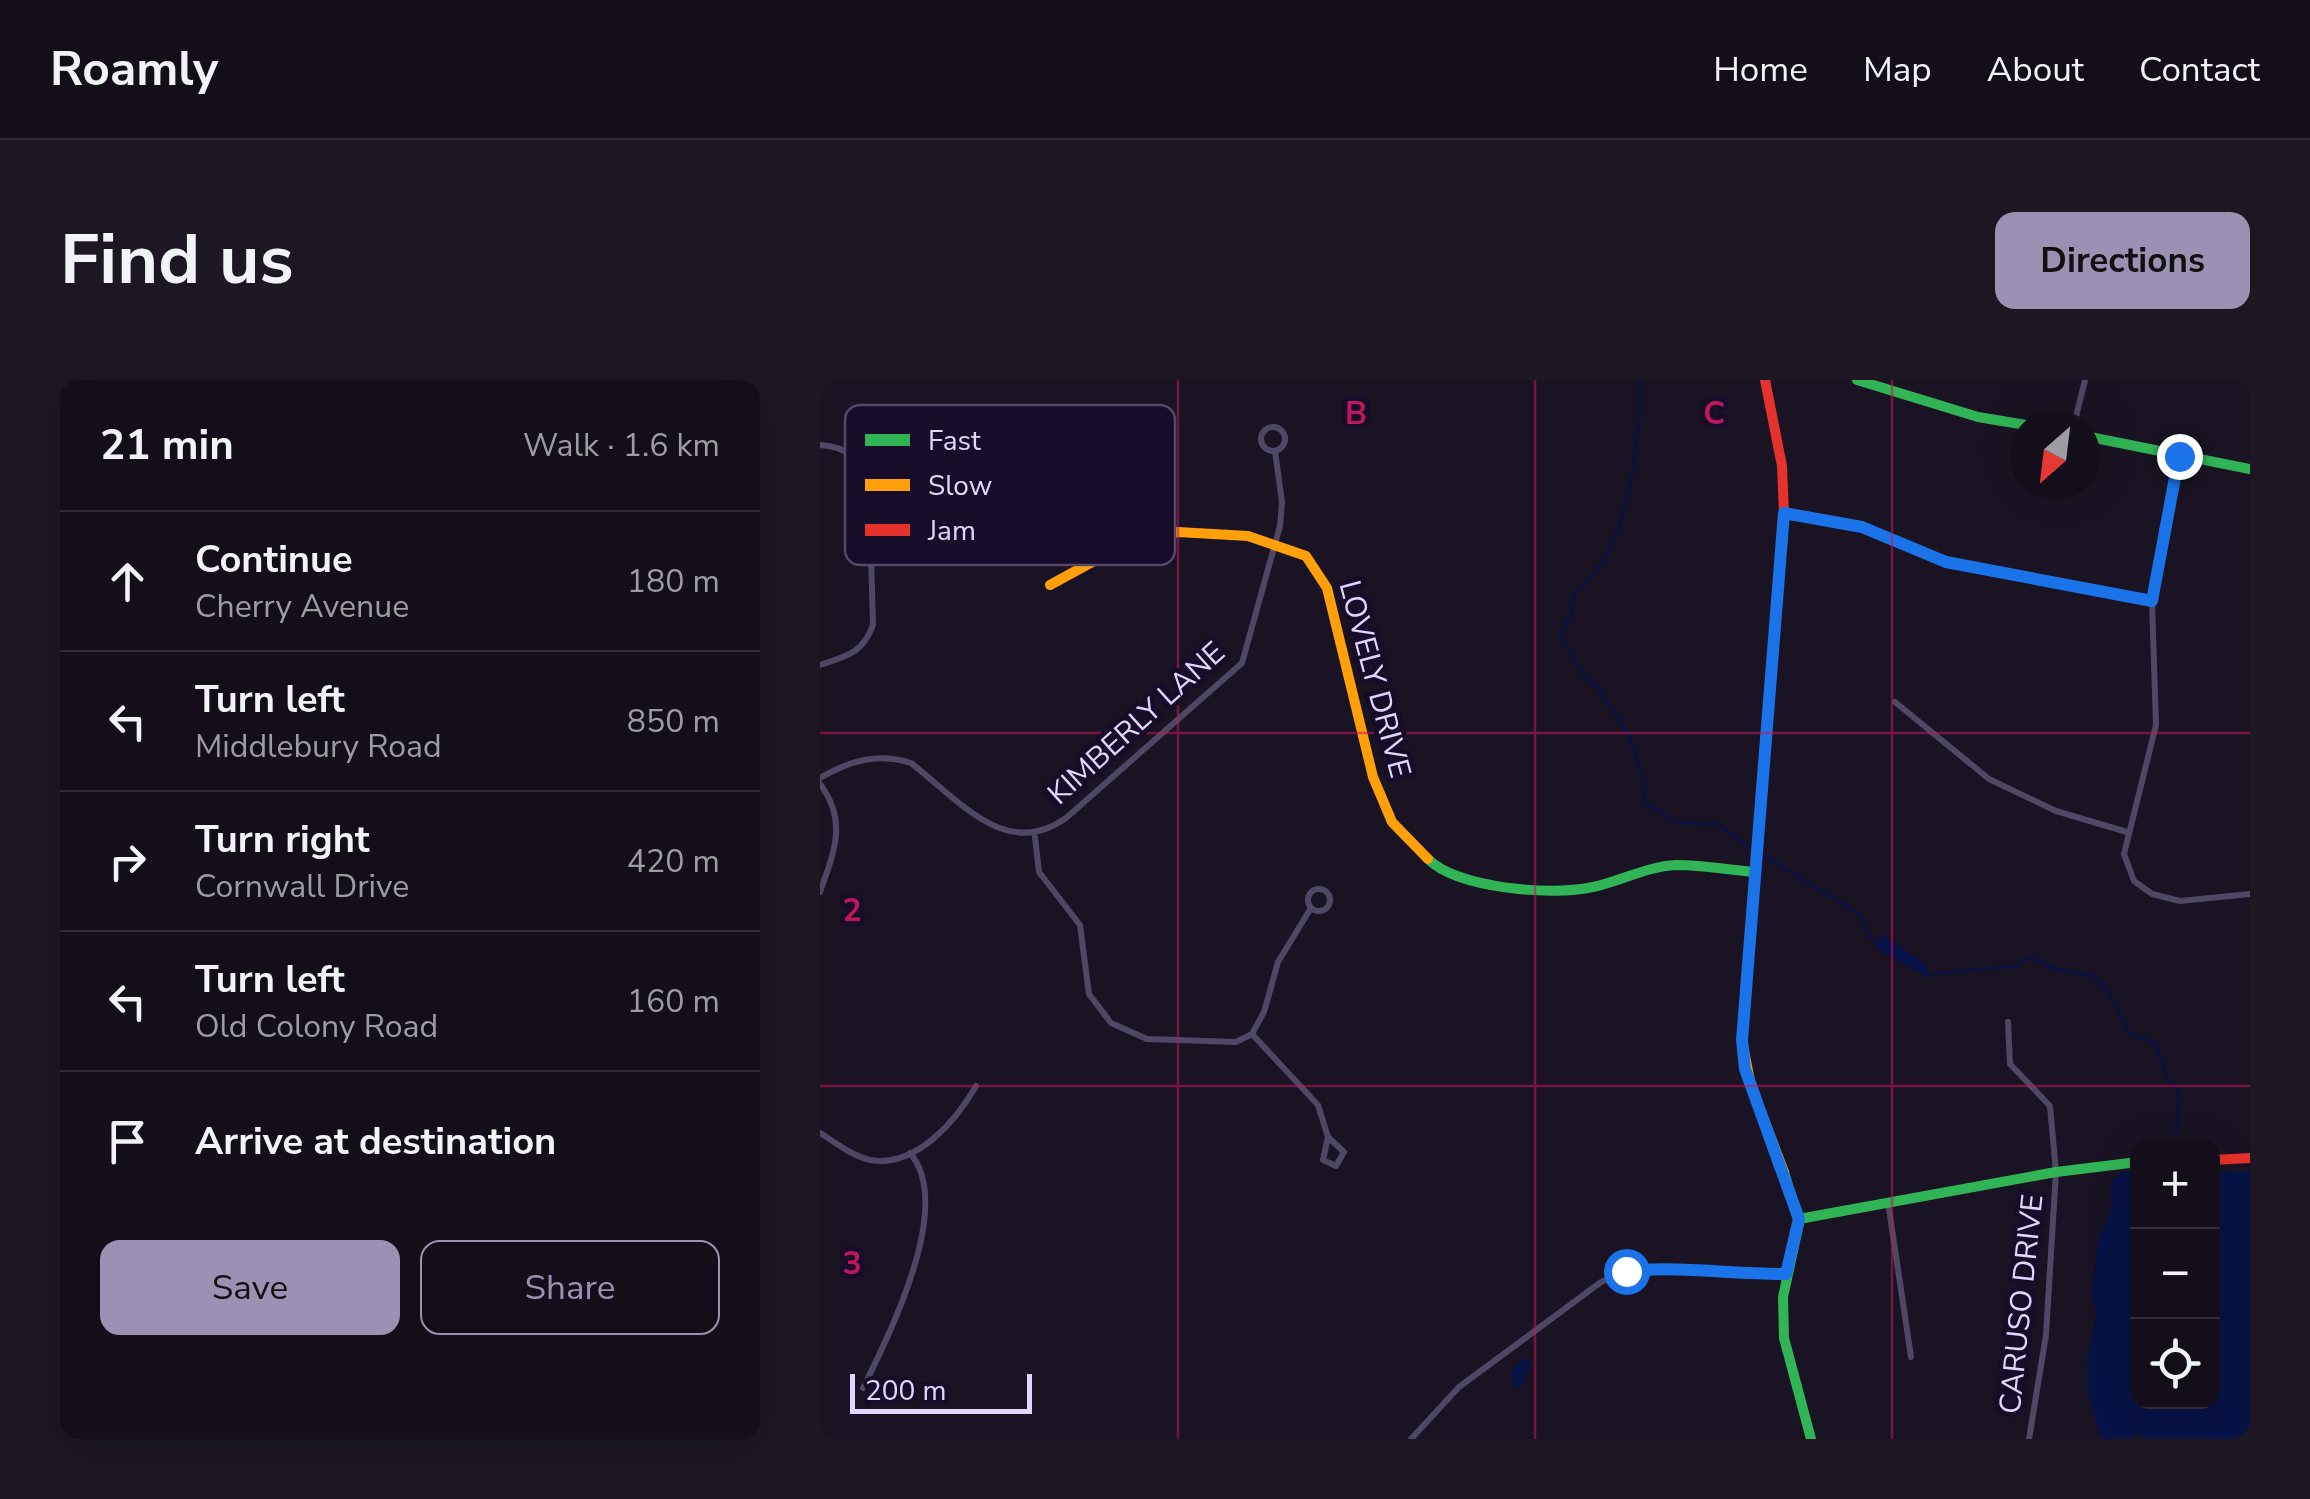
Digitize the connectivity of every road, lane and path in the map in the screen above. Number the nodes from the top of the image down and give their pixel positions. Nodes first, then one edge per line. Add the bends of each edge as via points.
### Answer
1 (1766, 380) edge
2 (1857, 380) edge
3 (2085, 380) edge
4 (2078, 410) edge
5 (2010, 422) edge
6 (2100, 439) edge
7 (820, 445) edge
8 (845, 450) edge
9 (1275, 451) dead end
10 (2179, 456) junction
11 (2250, 469) edge
12 (1784, 513) junction
13 (1175, 533) edge
14 (1275, 544) junction
15 (871, 565) edge
16 (1085, 565) edge
17 (1050, 585) dead end
18 (2152, 601) junction
19 (820, 664) edge
20 (1895, 702) dead end
21 (820, 781) edge
22 (2127, 832) junction
23 (1035, 836) junction
24 (1754, 872) junction
25 (820, 892) edge
26 (2250, 894) edge
27 (1311, 908) dead end
28 (2008, 1022) dead end
29 (1252, 1034) junction
30 (976, 1086) dead end
31 (820, 1133) edge
32 (1328, 1137) junction
33 (910, 1153) junction
34 (2250, 1158) edge
35 (2220, 1160) edge
36 (2130, 1163) edge
37 (2056, 1172) junction
38 (1888, 1201) junction
39 (1799, 1219) junction
40 (1786, 1274) junction
41 (1910, 1358) dead end
42 (864, 1388) dead end
43 (1411, 1439) edge
44 (1811, 1439) edge
45 (2029, 1439) edge

1 - 12 street
2 - 5 street
3 - 4 street
6 - 10 street
7 - 8 street
9 - 14 street, KIMBERLY LANE via 1282,502
10 - 11 street
10 - 18 street
12 - 18 street via 1862,527 1946,562
12 - 24 street
13 - 14 street, LOVELY DRIVE via 1222,533
14 - 23 street, KIMBERLY LANE via 1242,663 1066,818
14 - 24 street, LOVELY DRIVE via 1318,568 1373,778 1392,822 1438,869 1470,882 1556,890 1590,888 1672,865
15 - 19 street via 867,644
16 - 17 street, LOVELY DRIVE
18 - 22 street via 2156,726
20 - 22 street via 1989,779
21 - 23 street, KIMBERLY LANE via 845,764 894,758 911,763 994,826
21 - 25 street via 839,824
22 - 26 street via 2128,868 2152,894 2180,901
23 - 29 street via 1039,872 1080,926 1089,994 1110,1023 1147,1039 1236,1042
24 - 39 street via 1745,1069
27 - 29 street via 1278,962
28 - 37 street, CARUSO DRIVE via 2010,1064 2050,1106
29 - 32 street via 1318,1106
30 - 33 street via 943,1129
31 - 33 street via 867,1159
32 - 32 street via 1323,1160 1336,1166 1344,1152
33 - 42 street via 922,1168 925,1215 906,1296
34 - 35 street
36 - 37 street
37 - 38 street
37 - 45 street, CARUSO DRIVE via 2046,1335
38 - 39 street
38 - 41 street
39 - 40 street
40 - 43 street via 1713,1274 1674,1266 1626,1271 1600,1282 1459,1388
40 - 44 street via 1783,1348

